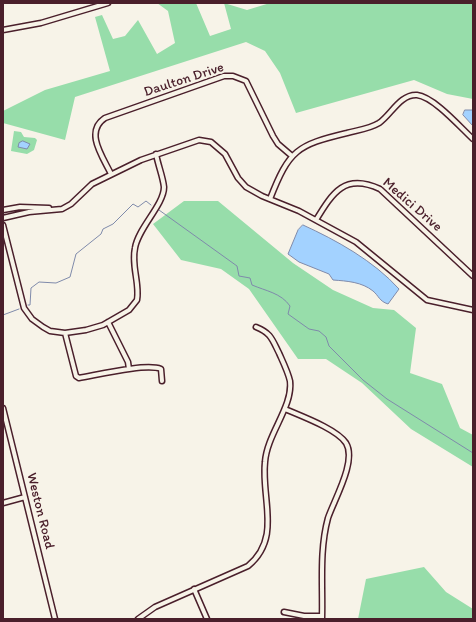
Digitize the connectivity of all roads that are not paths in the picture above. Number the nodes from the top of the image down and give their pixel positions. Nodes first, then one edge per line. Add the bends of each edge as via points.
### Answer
1 (108, 3) edge
2 (3, 30) edge
3 (473, 139) edge
4 (156, 154) junction
5 (292, 156) junction
6 (111, 174) junction
7 (270, 199) junction
8 (62, 209) junction
9 (3, 210) edge
10 (3, 218) edge
11 (316, 220) junction
12 (3, 225) edge
13 (473, 276) edge
14 (473, 310) edge
15 (108, 322) junction
16 (256, 327) dead end
17 (65, 333) junction
18 (129, 370) junction
19 (162, 382) dead end
20 (3, 408) edge
21 (285, 409) junction
22 (25, 497) junction
23 (3, 503) edge
24 (194, 589) junction
25 (284, 612) dead end
26 (322, 618) edge
27 (55, 619) edge
28 (138, 619) edge
29 (207, 619) edge

1 - 2 street via 41,23
3 - 5 street via 427,98 415,95 404,99 378,123 305,145
4 - 6 street
4 - 7 street via 199,140 211,142 225,154 246,187
4 - 15 street via 164,188 159,202 140,232 135,247 133,260 137,300 129,310
5 - 6 street, Daulton Drive via 273,136 246,81 224,76 99,122 95,139
5 - 7 street
6 - 8 street via 92,184
7 - 11 street
8 - 9 street via 30,206
8 - 10 street via 29,212
11 - 13 street, Medici Drive via 335,191 355,183 368,184 380,189
11 - 14 street via 369,252 427,300
12 - 17 street via 24,308 37,324 50,331
15 - 17 street via 86,330
15 - 18 street via 128,362
16 - 21 street via 267,331 287,372 290,387
17 - 18 street via 76,376 79,378
18 - 19 street via 156,367 161,369
20 - 22 street, Weston Road
21 - 24 street via 269,441 264,463 267,535 257,558 248,566
21 - 26 street via 334,433 346,443 350,458 326,530
22 - 23 street
22 - 27 street, Weston Road
24 - 28 street via 155,607
24 - 29 street
25 - 26 street

